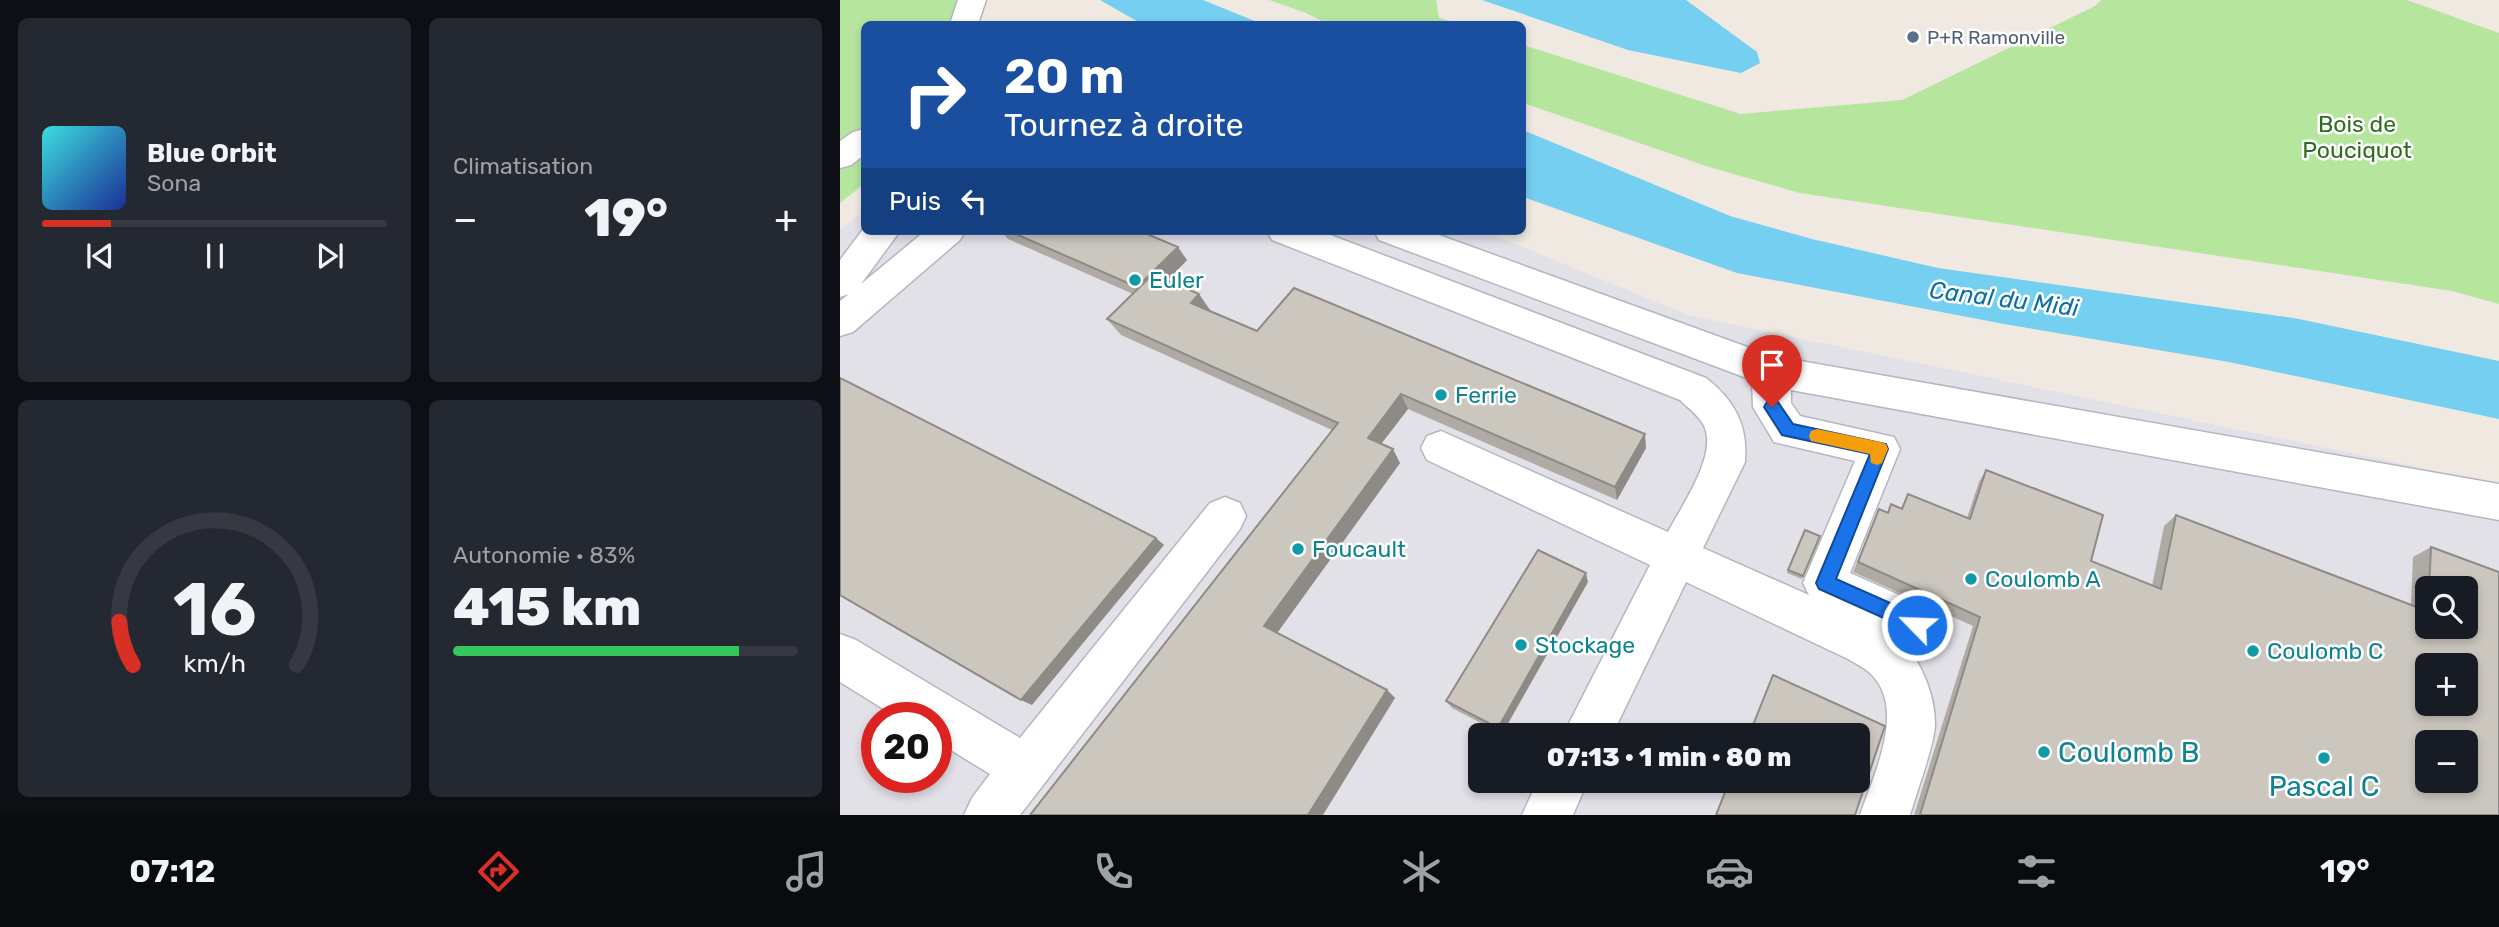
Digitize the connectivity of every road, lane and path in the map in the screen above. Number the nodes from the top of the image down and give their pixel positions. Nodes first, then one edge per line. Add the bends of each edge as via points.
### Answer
1 (972, 0) edge
2 (965, 21) edge
3 (861, 142) edge
4 (840, 157) edge
5 (879, 235) edge
6 (943, 235) edge
7 (1294, 235) edge
8 (1402, 235) edge
9 (840, 283) edge
10 (840, 322) edge
11 (1771, 371) junction
12 (1441, 448) dead end
13 (2499, 502) edge
14 (1225, 516) dead end
15 (1675, 556) junction
16 (1917, 625) dead end
17 (840, 656) edge
18 (1593, 723) edge
19 (1026, 769) junction
20 (1558, 793) edge
21 (989, 815) edge
22 (1547, 815) edge
23 (1885, 815) edge

1 - 2 street
3 - 4 street
5 - 9 street
6 - 10 street
7 - 15 street via 1693,389 1715,408 1729,436 1725,461
8 - 11 street
11 - 13 street
11 - 16 street via 1772,407 1788,430 1880,449 1825,583
12 - 15 street
14 - 19 street
15 - 18 street
15 - 23 street via 1864,643 1888,659 1908,690 1912,726
17 - 19 street
19 - 21 street
20 - 22 street

